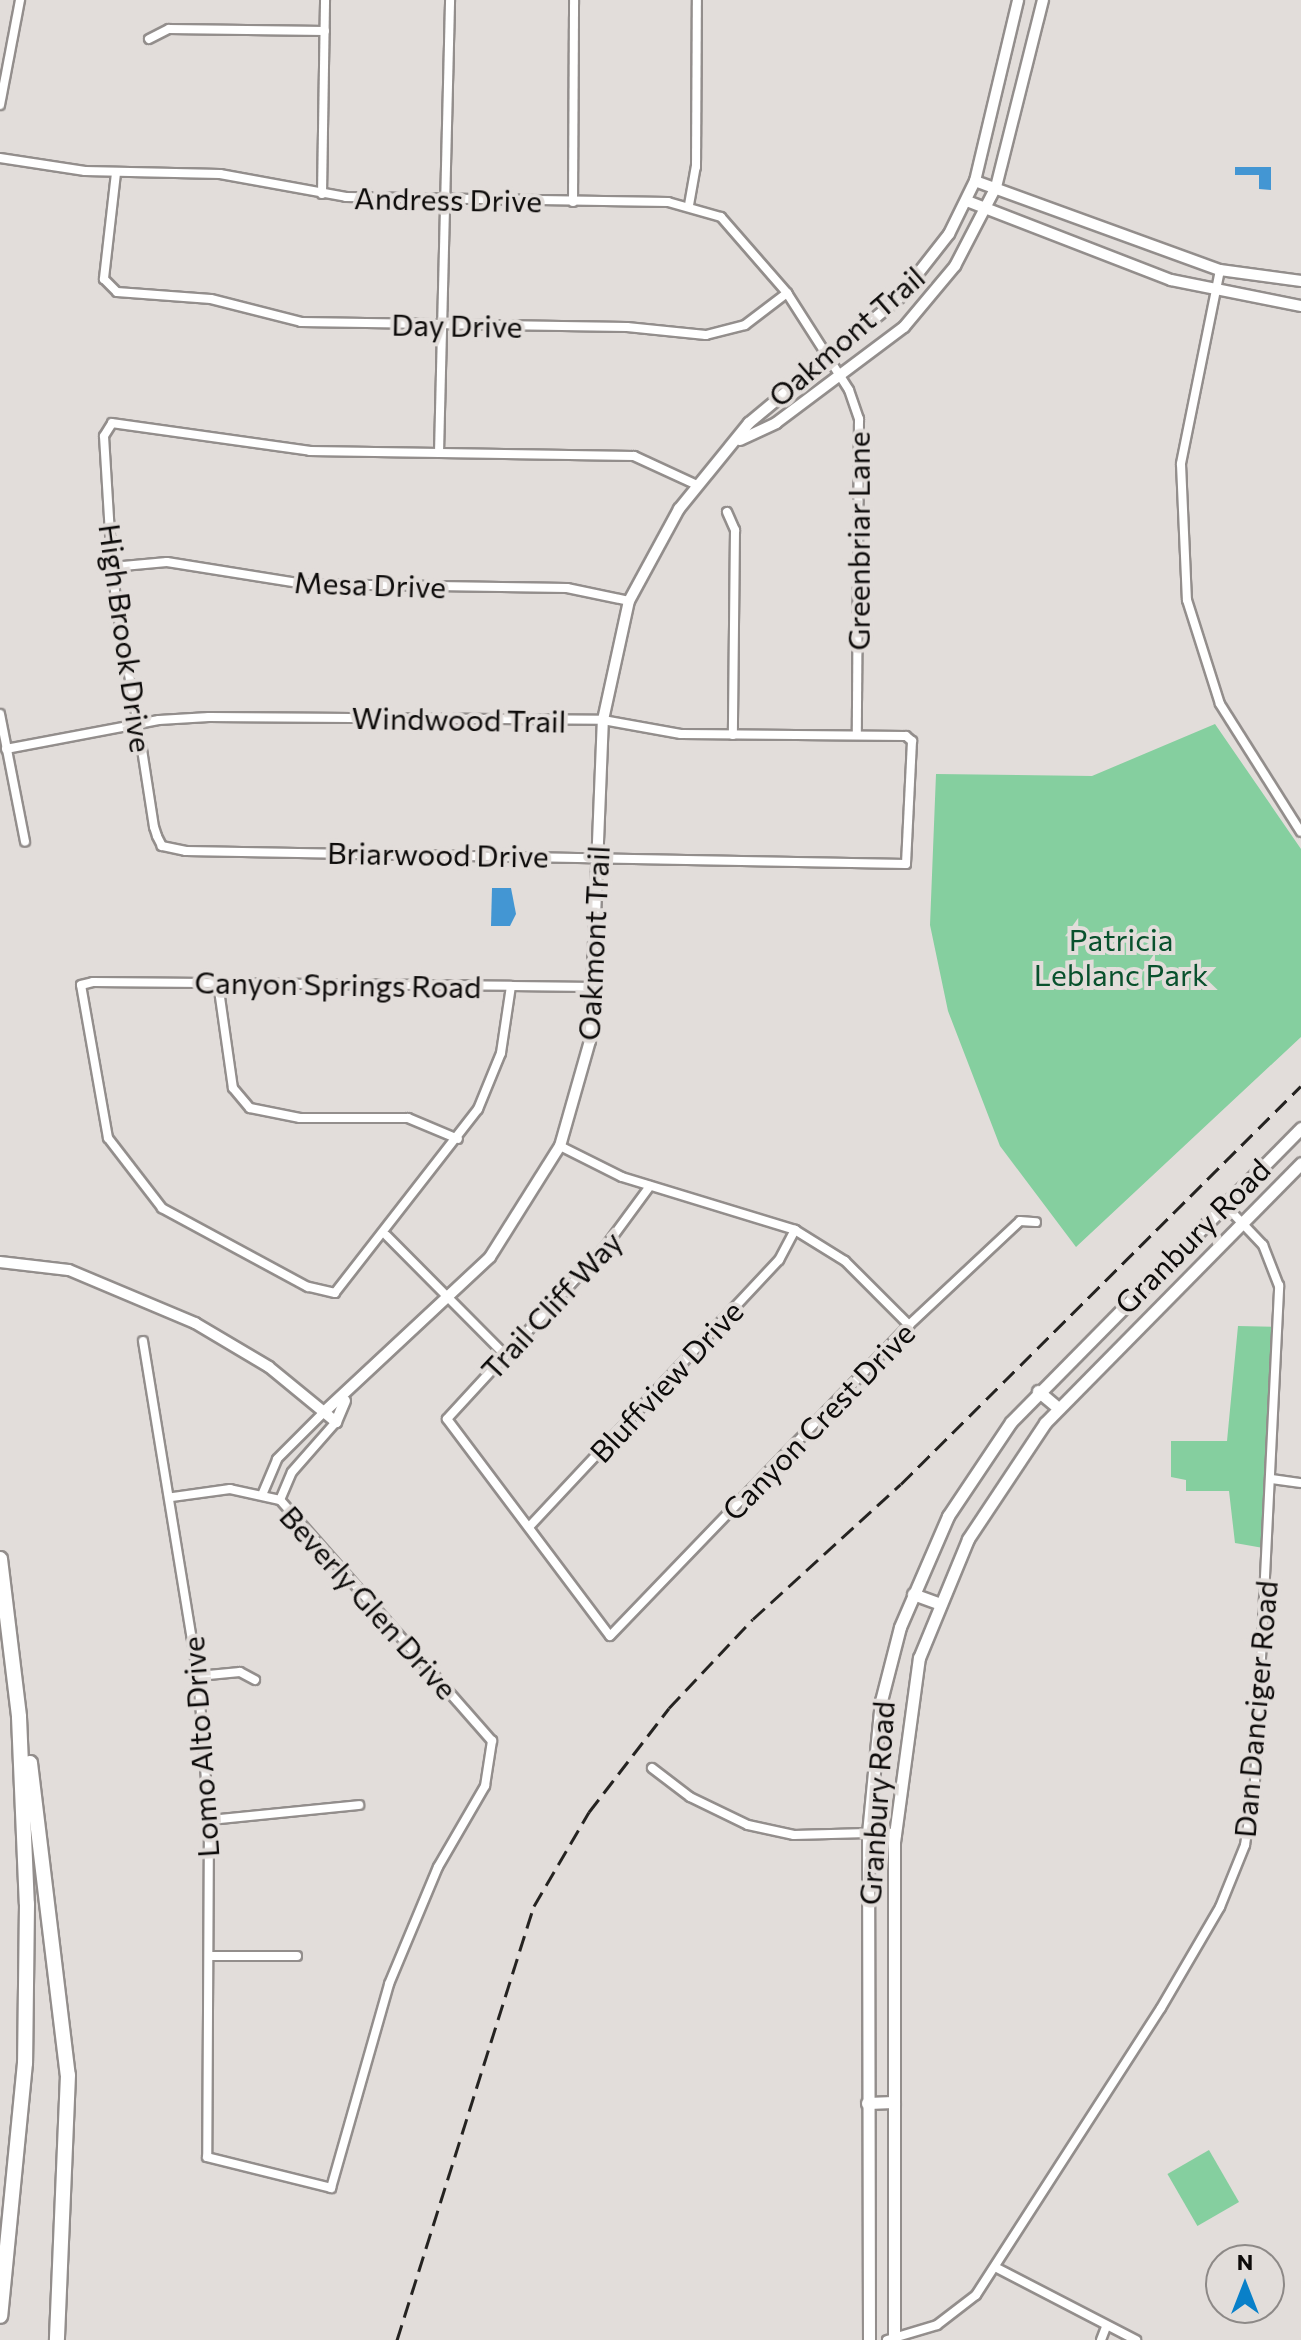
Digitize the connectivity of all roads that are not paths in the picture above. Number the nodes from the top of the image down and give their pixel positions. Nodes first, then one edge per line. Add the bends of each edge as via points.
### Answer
1 (20, 0) edge
2 (325, 0) edge
3 (450, 0) edge
4 (574, 0) edge
5 (697, 0) edge
6 (1018, 0) edge
7 (1043, 0) edge
8 (325, 31) junction
9 (149, 39) dead end
10 (0, 105) edge
11 (0, 158) edge
12 (116, 173) junction
13 (975, 181) junction
14 (996, 187) junction
15 (322, 194) junction
16 (449, 201) junction
17 (967, 201) junction
18 (573, 202) junction
19 (689, 205) junction
20 (987, 210) junction
21 (1220, 270) junction
22 (1301, 281) edge
23 (787, 293) junction
24 (1215, 293) junction
25 (1301, 306) edge
26 (440, 324) junction
27 (827, 355) junction
28 (840, 376) junction
29 (740, 440) junction
30 (439, 453) junction
31 (697, 485) junction
32 (727, 512) dead end
33 (112, 567) junction
34 (629, 601) junction
35 (0, 714) edge
36 (603, 720) junction
37 (138, 724) junction
38 (857, 734) junction
39 (733, 735) junction
40 (6, 749) junction
41 (1301, 832) edge
42 (25, 842) dead end
43 (162, 846) joint
44 (598, 856) junction
45 (906, 864) joint
46 (218, 983) junction
47 (511, 986) junction
48 (595, 987) junction
49 (1301, 1128) edge
50 (458, 1139) junction
51 (560, 1146) junction
52 (1301, 1163) edge
53 (650, 1186) junction
54 (1224, 1204) junction
55 (1242, 1221) junction
56 (1036, 1222) dead end
57 (795, 1230) junction
58 (387, 1236) junction
59 (0, 1262) edge
60 (449, 1296) junction
61 (909, 1325) junction
62 (143, 1341) dead end
63 (504, 1354) junction
64 (1038, 1391) junction
65 (345, 1401) junction
66 (1057, 1407) junction
67 (324, 1412) junction
68 (336, 1422) junction
69 (1272, 1479) junction
70 (1301, 1483) edge
71 (262, 1495) junction
72 (172, 1497) junction
73 (280, 1500) junction
74 (529, 1527) junction
75 (0, 1559) edge
76 (913, 1594) junction
77 (938, 1603) junction
78 (14, 1669) junction
79 (198, 1676) junction
80 (255, 1680) dead end
81 (652, 1768) dead end
82 (359, 1805) dead end
83 (209, 1820) junction
84 (868, 1833) junction
85 (895, 1834) junction
86 (209, 1956) junction
87 (297, 1956) dead end
88 (894, 2102) junction
89 (867, 2103) junction
90 (207, 2157) joint
91 (995, 2267) junction
92 (0, 2316) edge
93 (1106, 2327) junction
94 (57, 2340) edge
95 (869, 2340) edge
96 (887, 2340) edge
97 (894, 2340) edge
98 (1101, 2340) edge
99 (1136, 2340) edge

1 - 10 street
2 - 8 street
3 - 16 street
4 - 18 street
5 - 19 street via 697,157
6 - 13 street, Oakmont Trail
7 - 14 street, Oakmont Trail
8 - 9 street via 169,29
8 - 15 street
11 - 12 street, Andress Drive
12 - 15 street, Andress Drive via 220,174
12 - 26 street, Day Drive via 104,279 117,292 211,299 301,322
13 - 14 street
13 - 17 street, Oakmont Trail
14 - 20 street, Oakmont Trail
14 - 21 street
15 - 16 street, Andress Drive
16 - 18 street, Andress Drive
16 - 26 street
17 - 20 street
17 - 27 street, Oakmont Trail via 917,279
18 - 19 street, Andress Drive
19 - 23 street, Andress Drive via 736,229
20 - 24 street
20 - 28 street, Oakmont Trail via 932,297
21 - 22 street
21 - 24 street
23 - 26 street, Day Drive via 719,335
23 - 27 street, Andress Drive
24 - 25 street
24 - 41 street via 1181,464 1187,600 1220,704
26 - 30 street
27 - 28 street, Greenbriar Lane
27 - 29 street, Oakmont Trail via 769,403
28 - 29 street, Oakmont Trail
28 - 38 street, Greenbriar Lane via 860,437
29 - 31 street, Oakmont Trail
30 - 31 street via 634,456
30 - 33 street, High Brook Drive via 283,448 119,420 107,428
31 - 34 street, Oakmont Trail
32 - 39 street via 735,530
33 - 34 street, Mesa Drive via 167,562 305,584 567,588
33 - 37 street, High Brook Drive
34 - 36 street, Oakmont Trail
35 - 40 street
36 - 37 street, Windwood Trail via 209,717
36 - 39 street, Windwood Trail
36 - 44 street, Oakmont Trail
37 - 40 street, Windwood Trail
37 - 43 street, High Brook Drive
38 - 39 street, Windwood Trail
38 - 45 street, Windwood Trail via 912,741
40 - 42 street
43 - 44 street, Briarwood Drive
44 - 45 street, Briarwood Drive
44 - 48 street, Oakmont Trail
46 - 47 street, Canyon Springs Road
46 - 50 street via 233,1088 250,1108 300,1118 408,1118
46 - 58 street, Canyon Springs Road via 81,985 108,1138 143,1190 192,1227 326,1295
47 - 48 street, Canyon Springs Road
47 - 50 street via 495,1072
48 - 51 street, Oakmont Trail via 581,1086
49 - 54 main road, Granbury Road
50 - 58 street
51 - 53 street
51 - 60 street, Oakmont Trail via 514,1226
52 - 55 main road, Granbury Road
53 - 57 street
53 - 63 street, Trail Cliff Way via 606,1246
54 - 55 street, Dan Danciger Road
54 - 64 main road, Granbury Road
55 - 66 main road, Granbury Road
55 - 69 street, Dan Danciger Road via 1263,1245 1279,1286
56 - 61 street, Canyon Crest Drive via 1020,1221
57 - 61 street via 845,1261
57 - 74 street, Bluffview Drive via 779,1260
58 - 60 street
59 - 67 street via 69,1270 129,1292 269,1367
60 - 63 street
60 - 65 street, Oakmont Trail
61 - 74 street, Canyon Crest Drive via 610,1636
62 - 72 street, Lomo Alto Drive
63 - 74 street, Trail Cliff Way via 447,1419
64 - 66 main road
64 - 76 main road, Granbury Road via 968,1483
65 - 67 street, Oakmont Trail
65 - 68 street, Oakmont Trail
66 - 77 main road, Granbury Road via 989,1502
67 - 68 street
67 - 71 street, Oakmont Trail via 277,1459
68 - 73 street, Oakmont Trail via 292,1472
69 - 70 street
69 - 91 street, Dan Danciger Road via 1255,1781 1237,1869 1161,2008
71 - 72 street, Beverly Glen Drive via 230,1489
71 - 73 street, Beverly Glen Drive
72 - 79 street, Lomo Alto Drive
73 - 90 street, Beverly Glen Drive via 382,1609 492,1741 493,1754 485,1786 438,1867 389,1984 331,2188
75 - 78 highway
76 - 77 main road
76 - 84 main road, Granbury Road via 881,1701
77 - 85 main road, Granbury Road via 910,1694
78 - 92 highway via 26,1832 26,2028
78 - 94 highway via 66,2033 69,2190
79 - 80 street via 240,1672
79 - 83 street, Lomo Alto Drive
81 - 84 street via 690,1797 748,1825 794,1835
82 - 83 street
83 - 86 street, Lomo Alto Drive
84 - 85 main road
84 - 89 main road, Granbury Road
85 - 88 main road, Granbury Road
86 - 87 street
86 - 90 street, Lomo Alto Drive
88 - 89 main road
88 - 97 main road, Granbury Road
89 - 95 main road, Granbury Road
91 - 93 street
91 - 97 street, Dan Danciger Road via 952,2317
93 - 98 street
93 - 99 street
96 - 97 street, Dan Danciger Road

